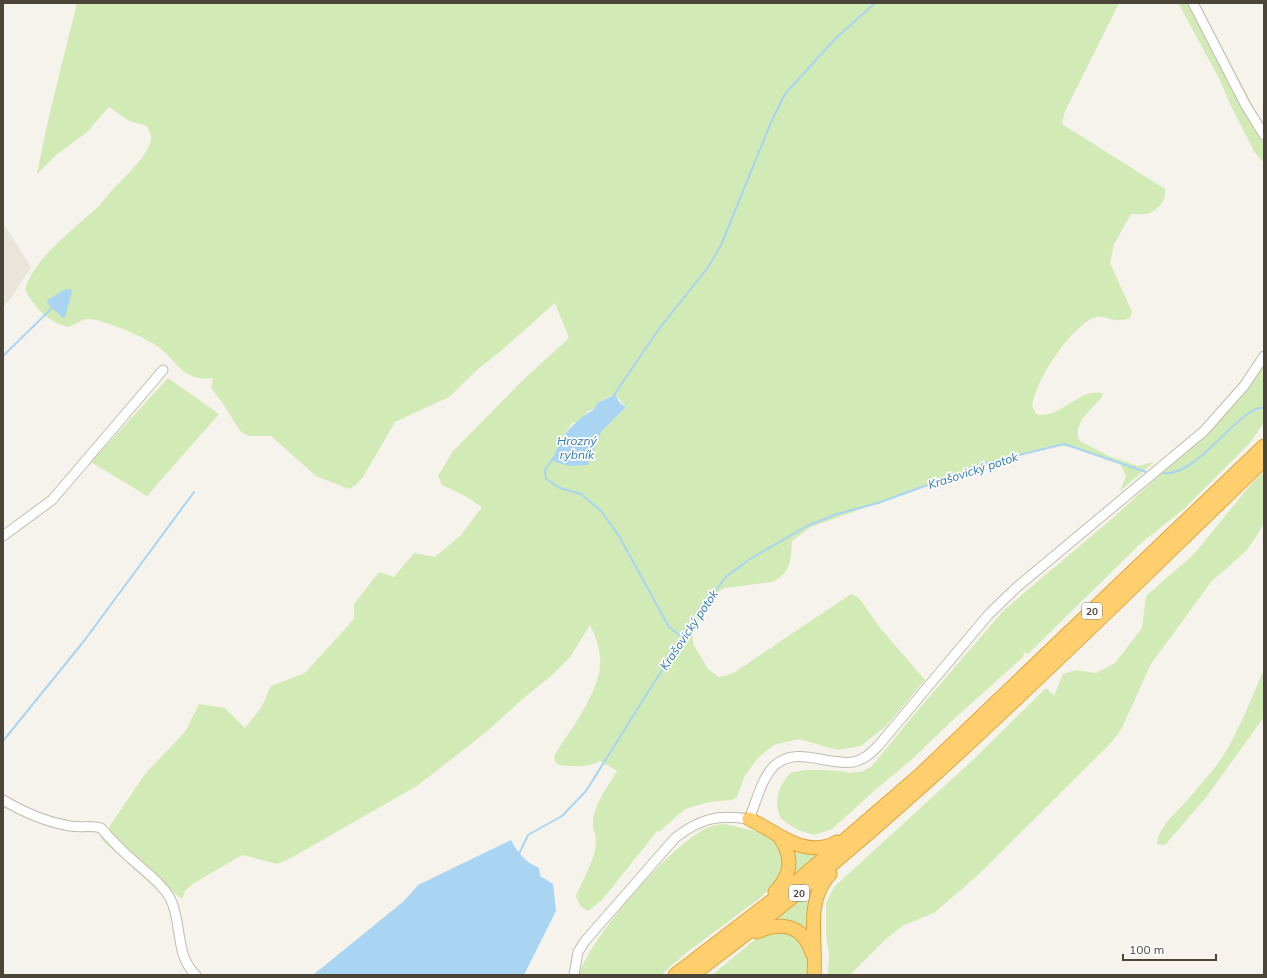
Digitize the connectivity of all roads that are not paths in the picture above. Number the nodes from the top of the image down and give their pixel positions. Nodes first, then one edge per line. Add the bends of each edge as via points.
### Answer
1 (1194, 3) edge
2 (1264, 135) edge
3 (1264, 356) edge
4 (163, 370) dead end
5 (1264, 446) edge
6 (1264, 460) edge
7 (3, 536) edge
8 (3, 800) edge
9 (749, 819) junction
10 (778, 835) junction
11 (856, 838) junction
12 (756, 914) junction
13 (739, 940) junction
14 (814, 969) edge
15 (196, 975) edge
16 (574, 975) edge
17 (675, 975) edge
18 (692, 975) edge

1 - 2 street via 1245,104
3 - 9 street via 1244,386 1204,432 1017,587 990,614 867,757 854,762 806,756 782,760 767,776
4 - 7 street via 52,500
5 - 11 highway, 20
6 - 11 highway, 20 via 899,808
8 - 15 street via 25,812 48,820 70,826 101,828 162,887 170,899 184,958
9 - 10 highway
9 - 16 street via 732,816 702,821 675,838 585,941 578,952
10 - 11 highway via 797,844 817,849
10 - 12 highway via 788,851 789,870 783,884
11 - 12 highway, 20
11 - 13 highway, 20
11 - 14 highway via 817,892 813,917
12 - 17 highway, 20
13 - 14 highway via 775,925 788,927 804,937 812,951
13 - 18 highway, 20

